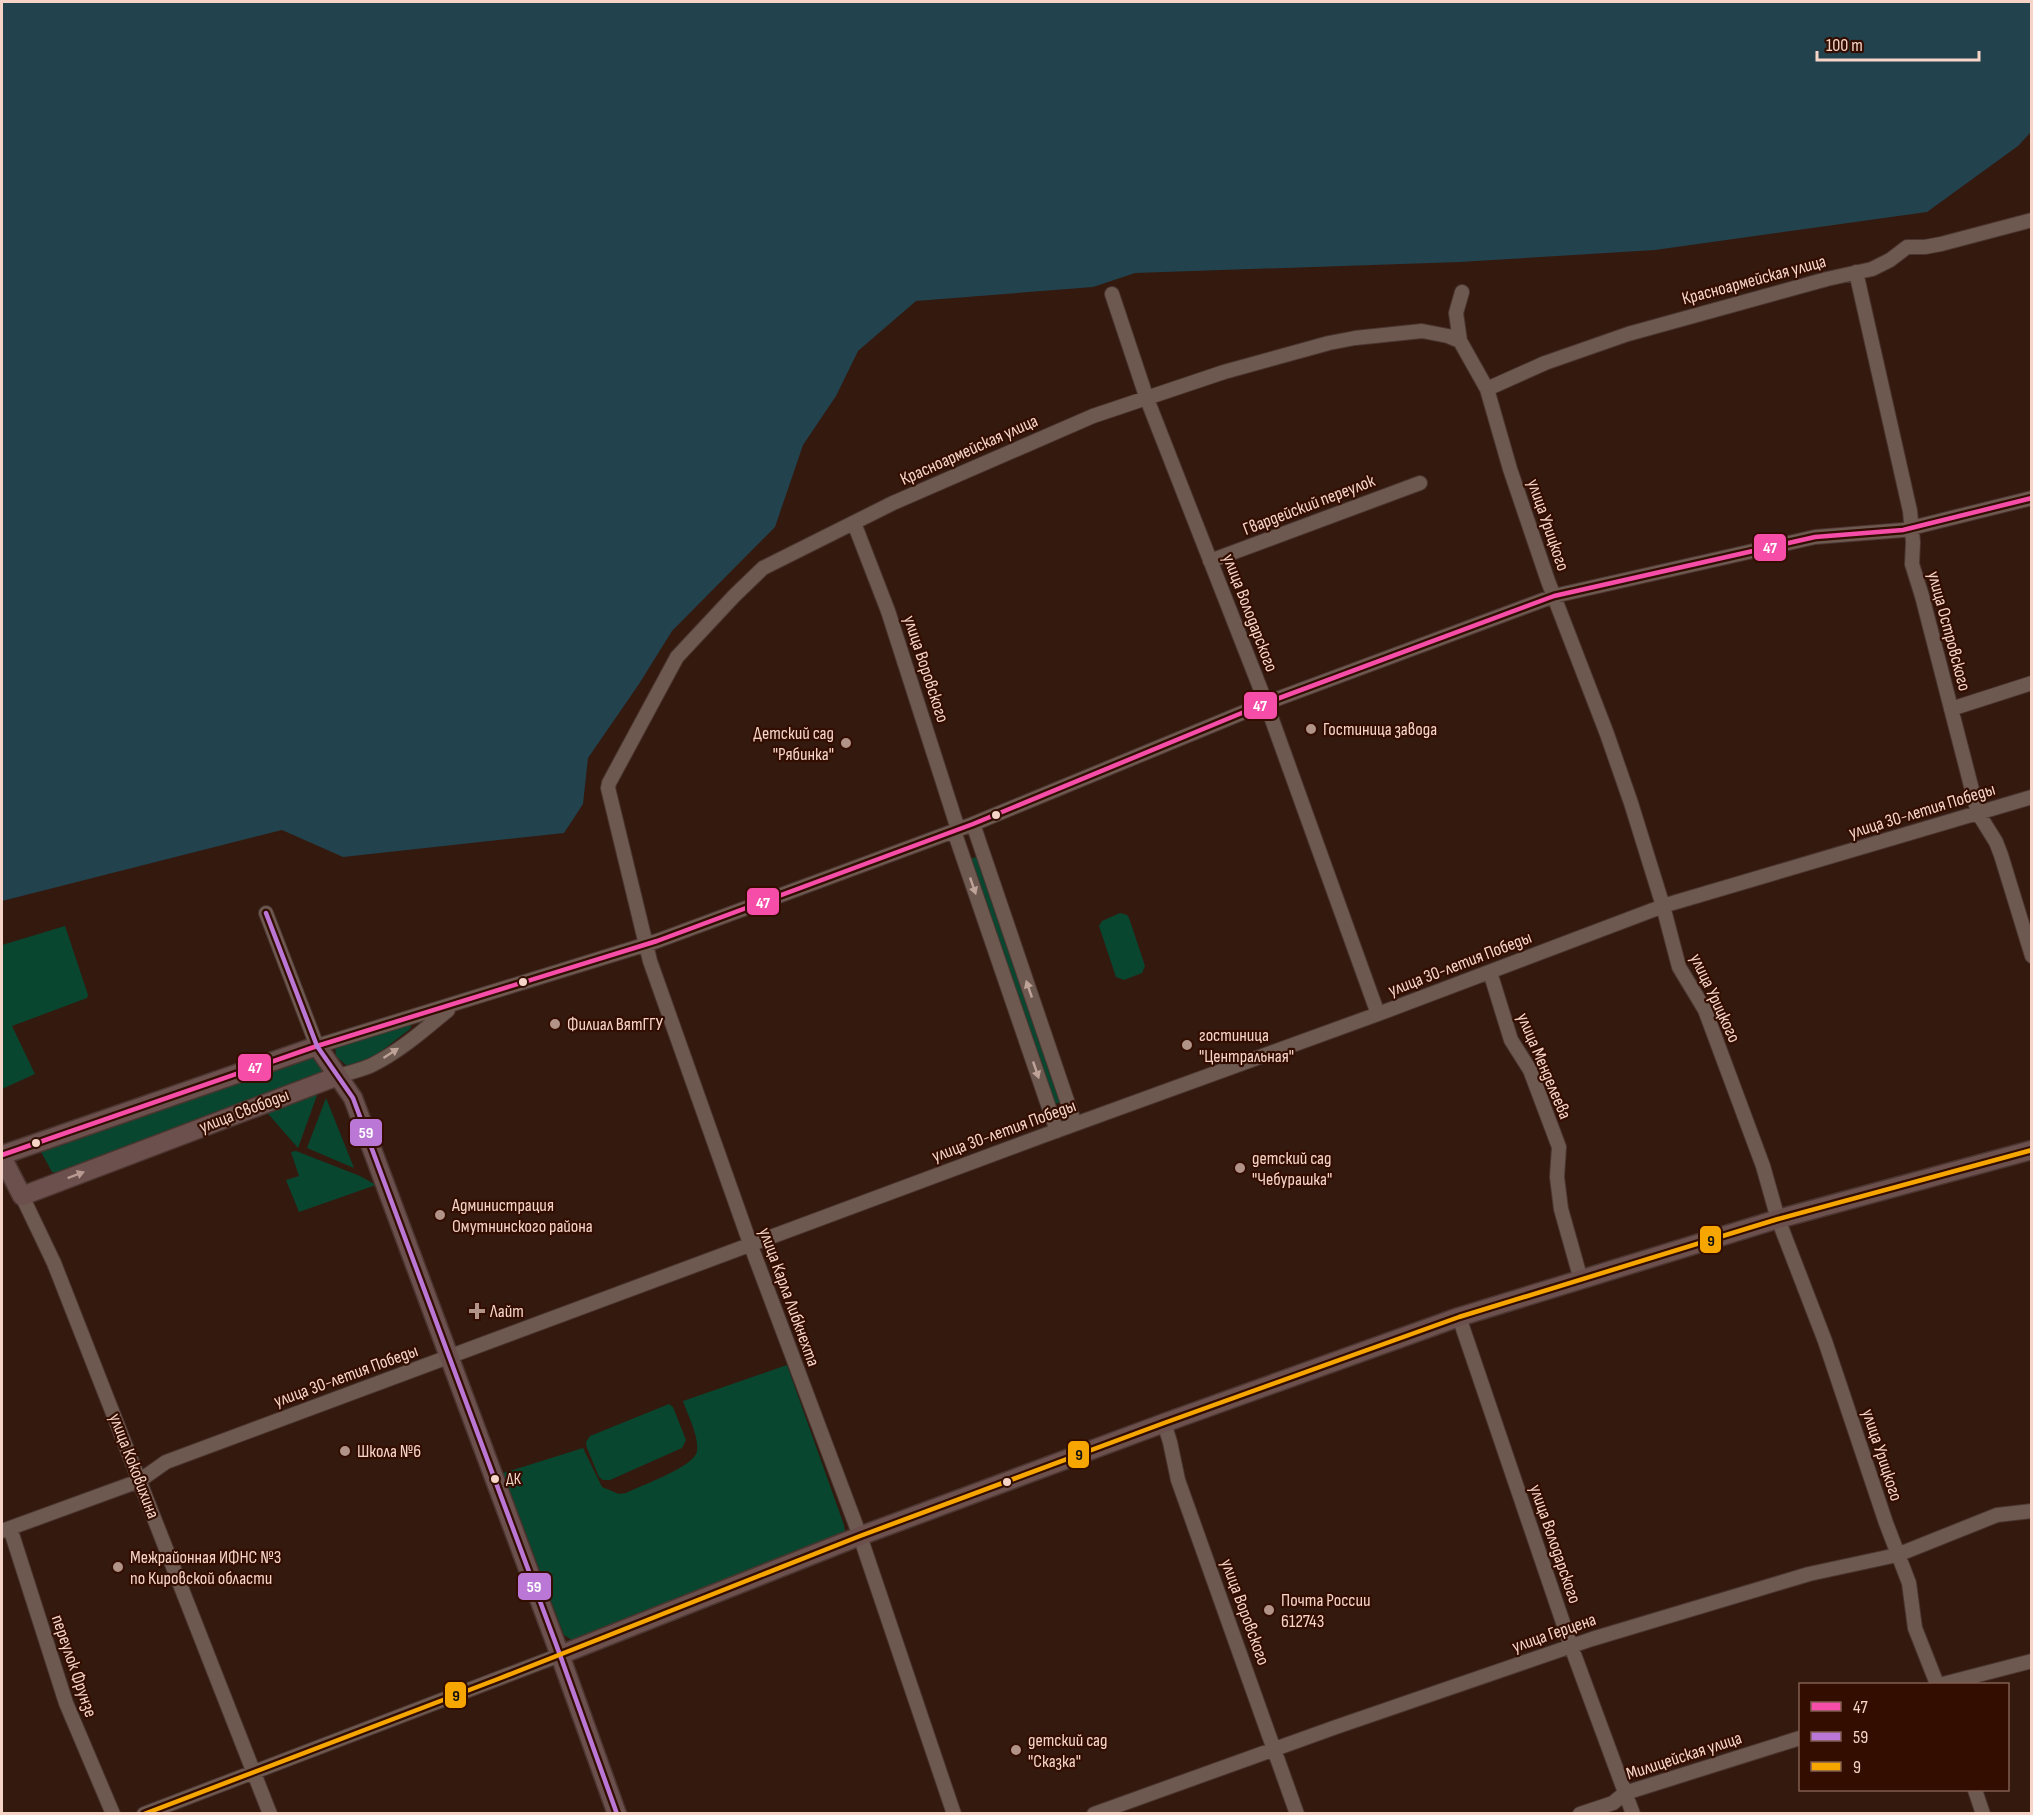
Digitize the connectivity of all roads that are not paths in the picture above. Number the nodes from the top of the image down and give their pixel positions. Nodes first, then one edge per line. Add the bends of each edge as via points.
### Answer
1 (2031, 220) edge
2 (1856, 272) junction
3 (1462, 292) dead end
4 (1112, 294) dead end
5 (1460, 341) junction
6 (1487, 389) junction
7 (1147, 399) junction
8 (1420, 483) dead end
9 (2031, 498) edge
10 (854, 523) junction
11 (1911, 528) junction
12 (1210, 561) junction
13 (1554, 596) junction
14 (2031, 683) edge
15 (1266, 703) junction
16 (1951, 709) junction
17 (608, 788) joint
18 (2031, 797) edge
19 (1978, 813) junction
20 (972, 824) junction
21 (956, 830) junction
22 (1663, 906) junction
23 (266, 913) dead end
24 (646, 945) junction
25 (2031, 956) edge
26 (1490, 972) junction
27 (454, 1005) junction
28 (1378, 1014) junction
29 (317, 1046) junction
30 (338, 1076) junction
31 (1075, 1124) junction
32 (1057, 1131) junction
33 (2031, 1150) edge
34 (2, 1156) edge
35 (22, 1196) junction
36 (1778, 1219) junction
37 (751, 1246) junction
38 (1581, 1280) junction
39 (1459, 1317) junction
40 (449, 1357) junction
41 (1164, 1422) junction
42 (139, 1481) junction
43 (2031, 1511) edge
44 (6, 1530) edge
45 (860, 1536) junction
46 (1897, 1555) junction
47 (1570, 1646) junction
48 (560, 1655) junction
49 (2031, 1661) edge
50 (1937, 1683) edge
51 (1947, 1683) edge
52 (1799, 1738) edge
53 (1275, 1749) junction
54 (254, 1772) junction
55 (1975, 1791) edge
56 (1626, 1793) junction
57 (113, 1814) edge
58 (144, 1814) edge
59 (270, 1814) edge
60 (617, 1814) edge
61 (954, 1814) edge
62 (1094, 1814) edge
63 (1297, 1814) edge
64 (1580, 1814) edge
65 (1633, 1814) edge
66 (1983, 1814) edge

1 - 2 street, Красноармейская улица via 1941,244 1907,247 1882,264
2 - 6 street, Красноармейская улица via 1628,334 1553,360
2 - 11 street, улица Островского
3 - 5 street, улица Урицкого via 1456,313
4 - 7 street, улица Володарского
5 - 6 street, улица Урицкого
5 - 7 street, Красноармейская улица via 1422,331 1355,338 1224,372
6 - 13 street, улица Урицкого
7 - 10 street, Красноармейская улица via 1093,416
7 - 12 street, улица Володарского
8 - 12 street, Гвардейский переулок
9 - 11 street, улица Свободы
10 - 17 street, Красноармейская улица via 763,568 704,627 672,665
10 - 21 street, улица Воровского via 888,610
11 - 13 street, улица Свободы via 1815,537
11 - 16 street, улица Островского via 1913,570
12 - 15 street, улица Володарского
13 - 15 street, улица Свободы
13 - 22 street, улица Урицкого via 1628,793
14 - 16 street
15 - 20 street, улица Свободы
15 - 28 street, улица Володарского
16 - 19 street, улица Островского
17 - 24 street, улица Карла Либкнехта
18 - 19 street, улица 30-летия Победы
19 - 22 street, улица 30-летия Победы
19 - 25 street, улица Островского via 2001,855
20 - 21 street, улица Свободы
31 -> 20 street
21 - 24 street, улица Свободы
21 -> 32 street, улица Воровского
22 - 26 street, улица 30-летия Победы
22 - 36 street, улица Урицкого via 1674,956 1705,1010 1763,1166
23 - 29 street
24 - 27 street, улица Свободы
24 - 37 street, улица Карла Либкнехта
26 - 28 street, улица 30-летия Победы
26 - 38 street, улица Менделеева via 1510,1040 1530,1070 1559,1147 1561,1209
27 - 29 street, улица Свободы
30 -> 27 street, улица Свободы via 382,1060
28 - 31 street, улица 30-летия Победы
29 - 30 main road
29 - 34 main road, улица Свободы
35 -> 30 main road, улица Свободы
30 - 40 main road via 353,1098
31 - 32 street, улица 30-летия Победы
32 - 37 street, улица 30-летия Победы
33 - 36 main road
34 - 35 main road, улица Коковихина
35 - 42 street, улица Коковихина via 54,1263
36 - 38 main road
36 - 46 street, улица Урицкого via 1827,1345
37 - 40 street, улица 30-летия Победы
37 - 45 street, улица Карла Либкнехта
38 - 39 main road
39 - 41 main road
39 - 47 street, улица Володарского
40 - 42 street, улица 30-летия Победы via 166,1462
40 - 48 main road
41 - 45 main road
41 - 53 street, улица Воровского via 1178,1480
42 - 44 street, улица 30-летия Победы
42 - 54 street, улица Коковихина
43 - 46 street, улица Герцена via 1997,1515
44 - 57 street, переулок Фрунзе via 66,1703
45 - 48 main road
45 - 61 street, улица Карла Либкнехта
46 - 47 street, улица Герцена via 1809,1574
46 - 50 street, улица Урицкого via 1909,1583 1915,1628
47 - 53 street, улица Герцена
47 - 56 street, улица Володарского
48 - 54 street
48 - 60 main road
49 - 51 street
52 - 56 street, Милицейская улица
53 - 62 street, улица Герцена
53 - 63 street, улица Воровского
54 - 58 street
54 - 59 street, улица Коковихина
55 - 66 street
56 - 64 street, Милицейская улица via 1613,1803
56 - 65 street, улица Володарского

